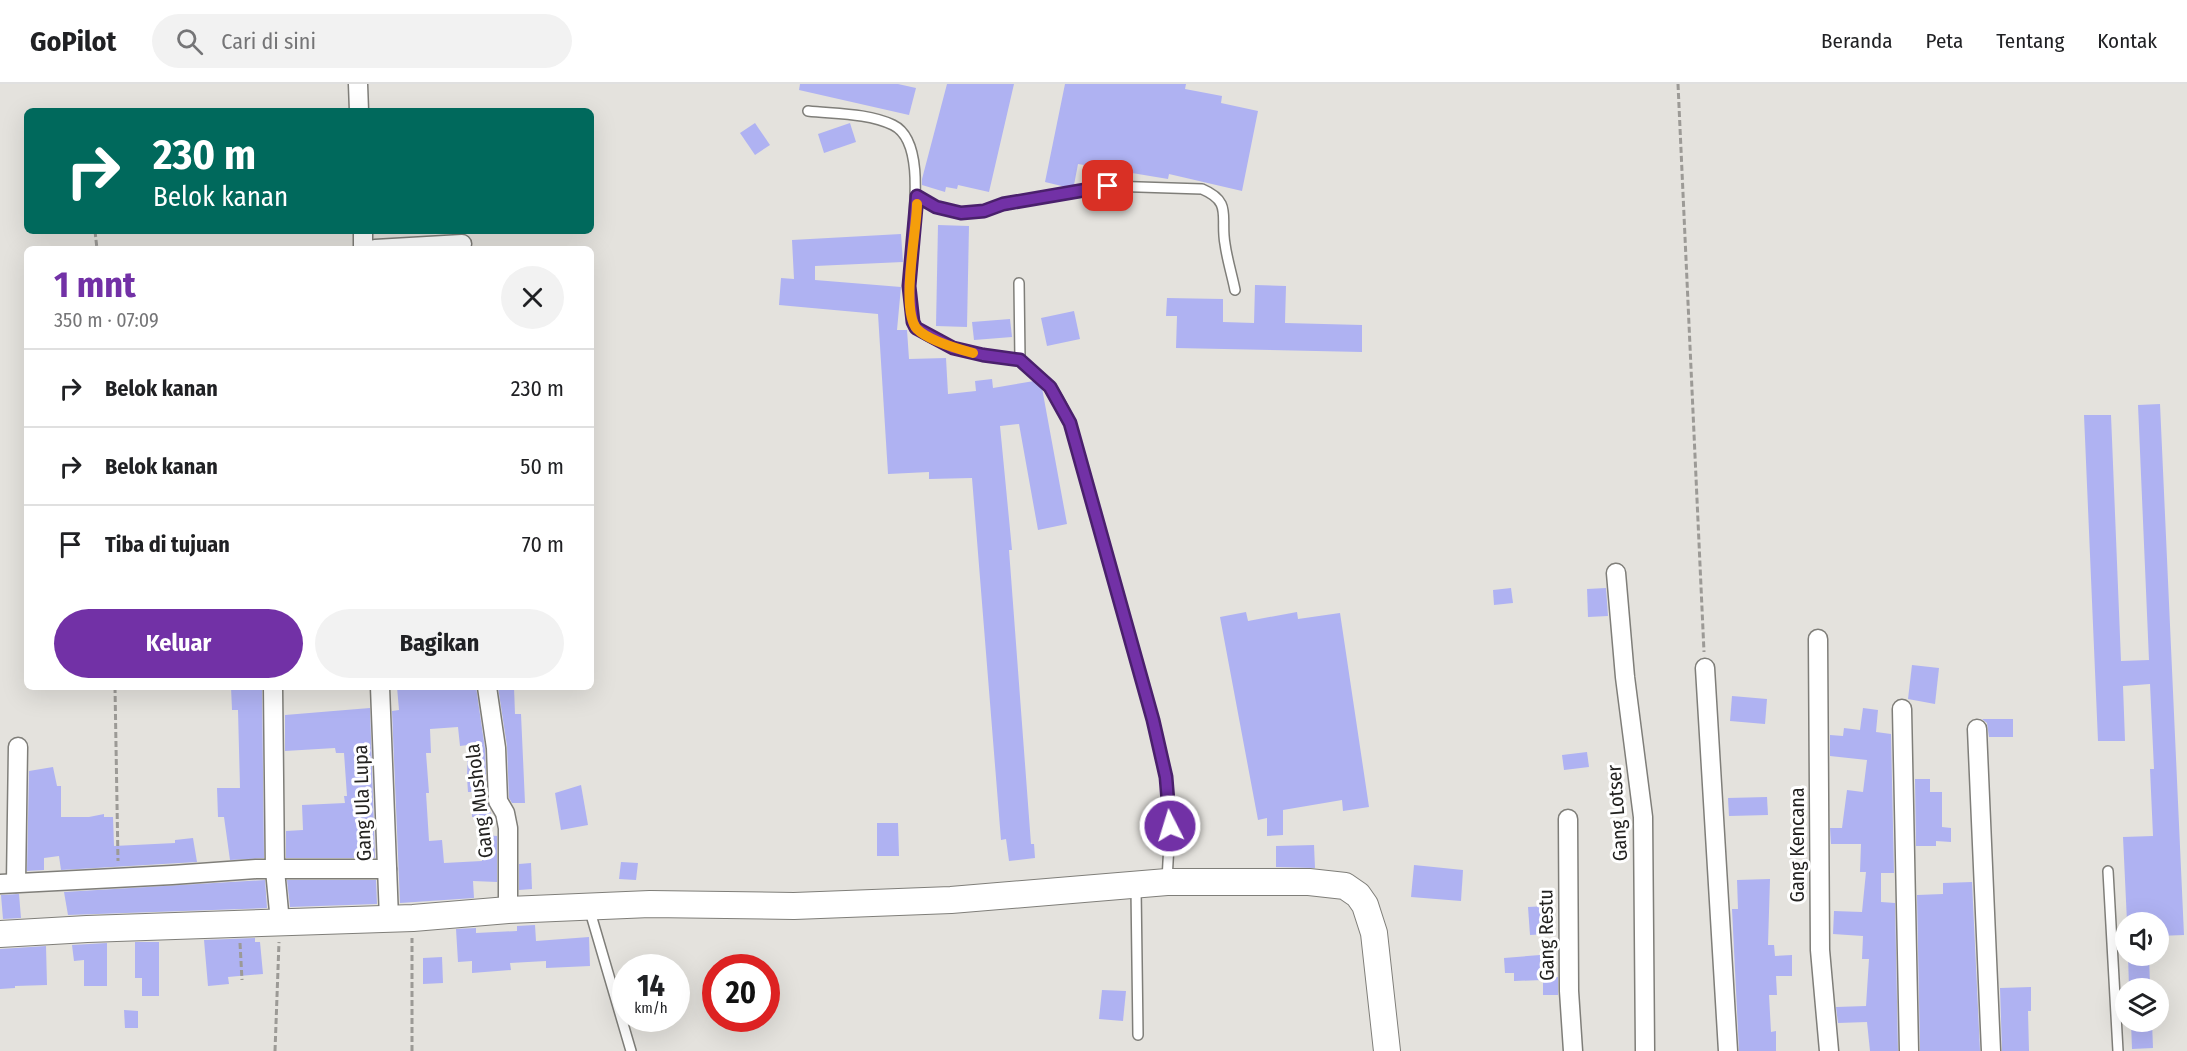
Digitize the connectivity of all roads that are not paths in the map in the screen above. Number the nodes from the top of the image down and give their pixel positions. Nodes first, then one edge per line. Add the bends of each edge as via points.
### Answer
1 (358, 84) edge
2 (359, 108) edge
3 (808, 111) dead end
4 (917, 196) junction
5 (462, 244) dead end
6 (437, 246) edge
7 (1019, 283) dead end
8 (1235, 290) dead end
9 (1020, 360) junction
10 (1616, 573) dead end
11 (1818, 639) dead end
12 (1705, 668) road end
13 (273, 690) edge
14 (380, 690) edge
15 (487, 690) edge
16 (1902, 709) dead end
17 (1977, 729) dead end
18 (18, 747) dead end
19 (1568, 819) dead end
20 (387, 869) junction
21 (275, 870) junction
22 (2108, 871) dead end
23 (1167, 882) junction
24 (8, 883) edge
25 (1136, 885) junction
26 (589, 908) junction
27 (508, 910) junction
28 (401, 918) junction
29 (280, 922) junction
30 (0, 934) edge
31 (1138, 1035) dead end
32 (631, 1051) edge
33 (1387, 1051) edge
34 (1573, 1051) edge
35 (1646, 1051) edge
36 (1728, 1051) edge
37 (1829, 1051) edge
38 (1909, 1051) edge
39 (1991, 1051) edge
40 (2118, 1051) edge

1 - 2 street
3 - 4 lane via 866,118 901,130 908,141
4 - 8 lane via 936,207 961,213 1108,186 1202,189 1216,195 1224,210 1224,243
4 - 9 lane via 909,286 916,328 953,348
5 - 6 street
7 - 9 lane
9 - 23 lane via 1050,387 1070,423 1166,777 1170,826
10 - 35 street, Gang Lotser via 1643,817
11 - 37 street, Gang Kencana via 1820,950
12 - 36 street
13 - 21 street
14 - 20 street, Gang Ula Lupa
15 - 27 street, Gang Mushola via 496,748 498,801 508,828
16 - 38 street
17 - 39 street
18 - 24 street
19 - 34 street, Gang Restu
20 - 21 street
20 - 28 street, Gang Ula Lupa
21 - 24 street
21 - 29 street
22 - 40 lane
23 - 25 main road
23 - 33 main road via 1309,882 1352,890 1365,905 1374,933
25 - 26 main road via 962,900
25 - 31 lane
26 - 27 main road
26 - 32 lane
27 - 28 main road
28 - 29 main road
29 - 30 main road

